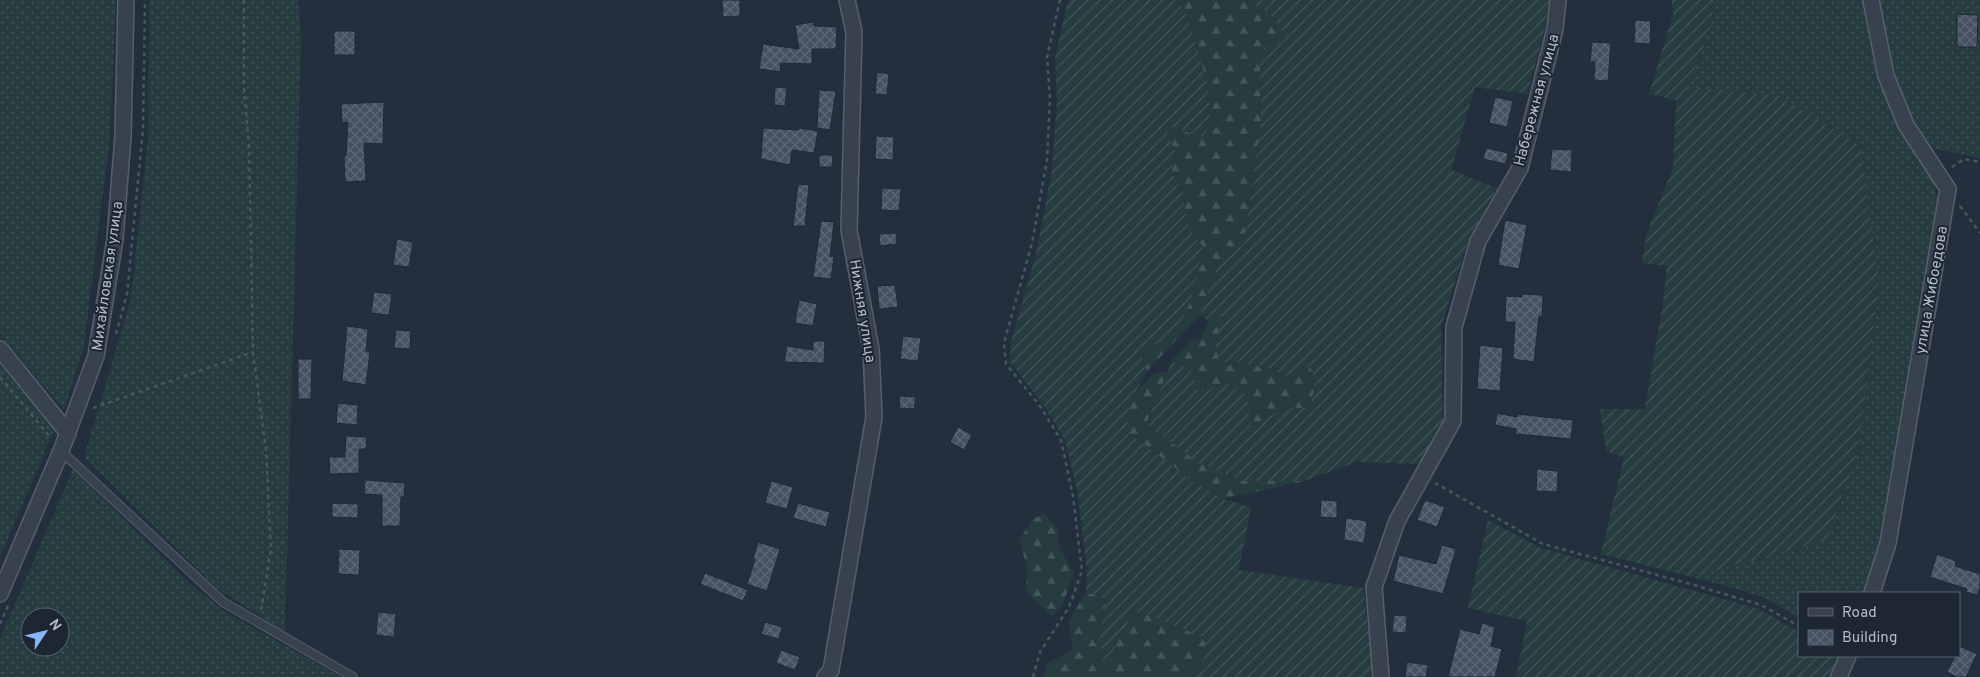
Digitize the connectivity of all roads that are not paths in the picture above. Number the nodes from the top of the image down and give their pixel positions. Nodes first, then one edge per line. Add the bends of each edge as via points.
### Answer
1 (126, 0) edge
2 (847, 0) edge
3 (1558, 0) edge
4 (1871, 0) edge
5 (0, 349) edge
6 (68, 433) junction
7 (61, 451) junction
8 (1872, 592) edge
9 (0, 594) edge
10 (1848, 657) edge
11 (353, 677) edge
12 (824, 677) edge
13 (1381, 677) edge
14 (1839, 677) edge

1 - 6 street, Михайловская улица via 123,136 115,239 96,356
2 - 12 street, Нижняя улица via 854,32 849,230 871,349 874,417 831,670
3 - 13 street, Набережная улица via 1555,29 1520,168 1478,241 1454,327 1453,420 1397,521 1374,587
4 - 8 street, улица Жибоедова via 1889,84 1906,125 1948,189 1888,543
5 - 6 street
6 - 7 street, Михайловская улица
7 - 9 street, Михайловская улица
7 - 11 lane via 223,602
10 - 14 street

